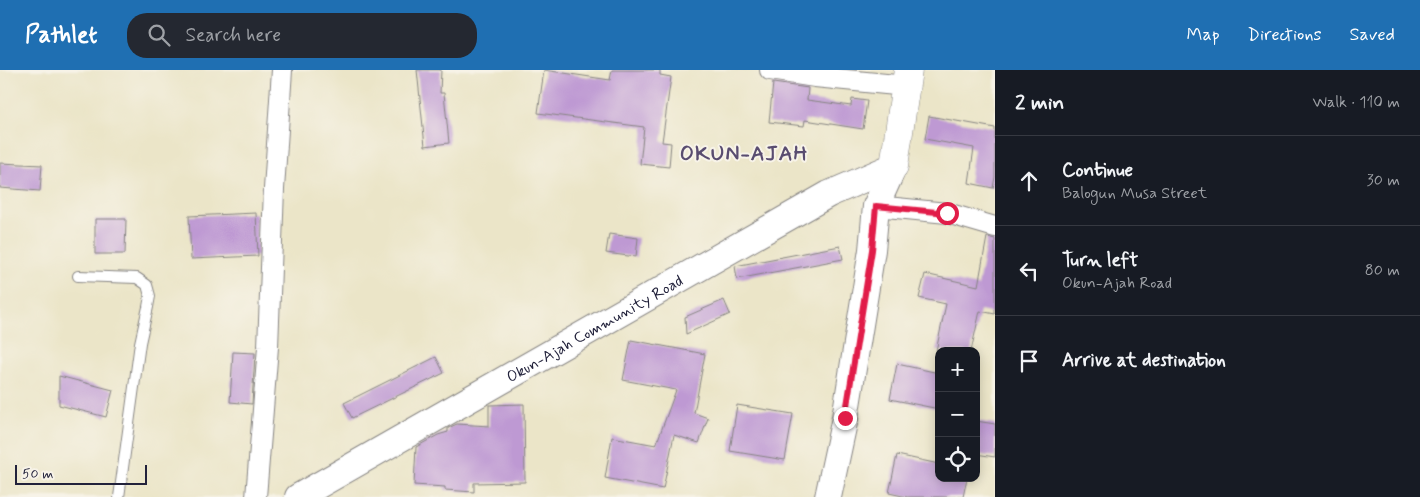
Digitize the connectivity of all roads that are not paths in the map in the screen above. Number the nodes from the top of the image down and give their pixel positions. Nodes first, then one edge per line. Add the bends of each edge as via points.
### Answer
1 (282, 70) edge
2 (770, 70) edge
3 (907, 78) edge
4 (894, 166) junction
5 (829, 194) junction
6 (876, 206) junction
7 (995, 227) edge
8 (78, 276) dead end
9 (119, 497) edge
10 (256, 497) edge
11 (298, 497) edge
12 (828, 497) edge

1 - 10 street via 268,347
2 - 3 street via 815,77
3 - 4 main road
4 - 5 street, Okun-Ajah Community Road
4 - 6 street
5 - 6 street
5 - 11 street, Okun-Ajah Community Road
6 - 7 street via 947,213
6 - 12 street via 845,418
8 - 9 lane via 137,278 147,285 150,296 140,343

